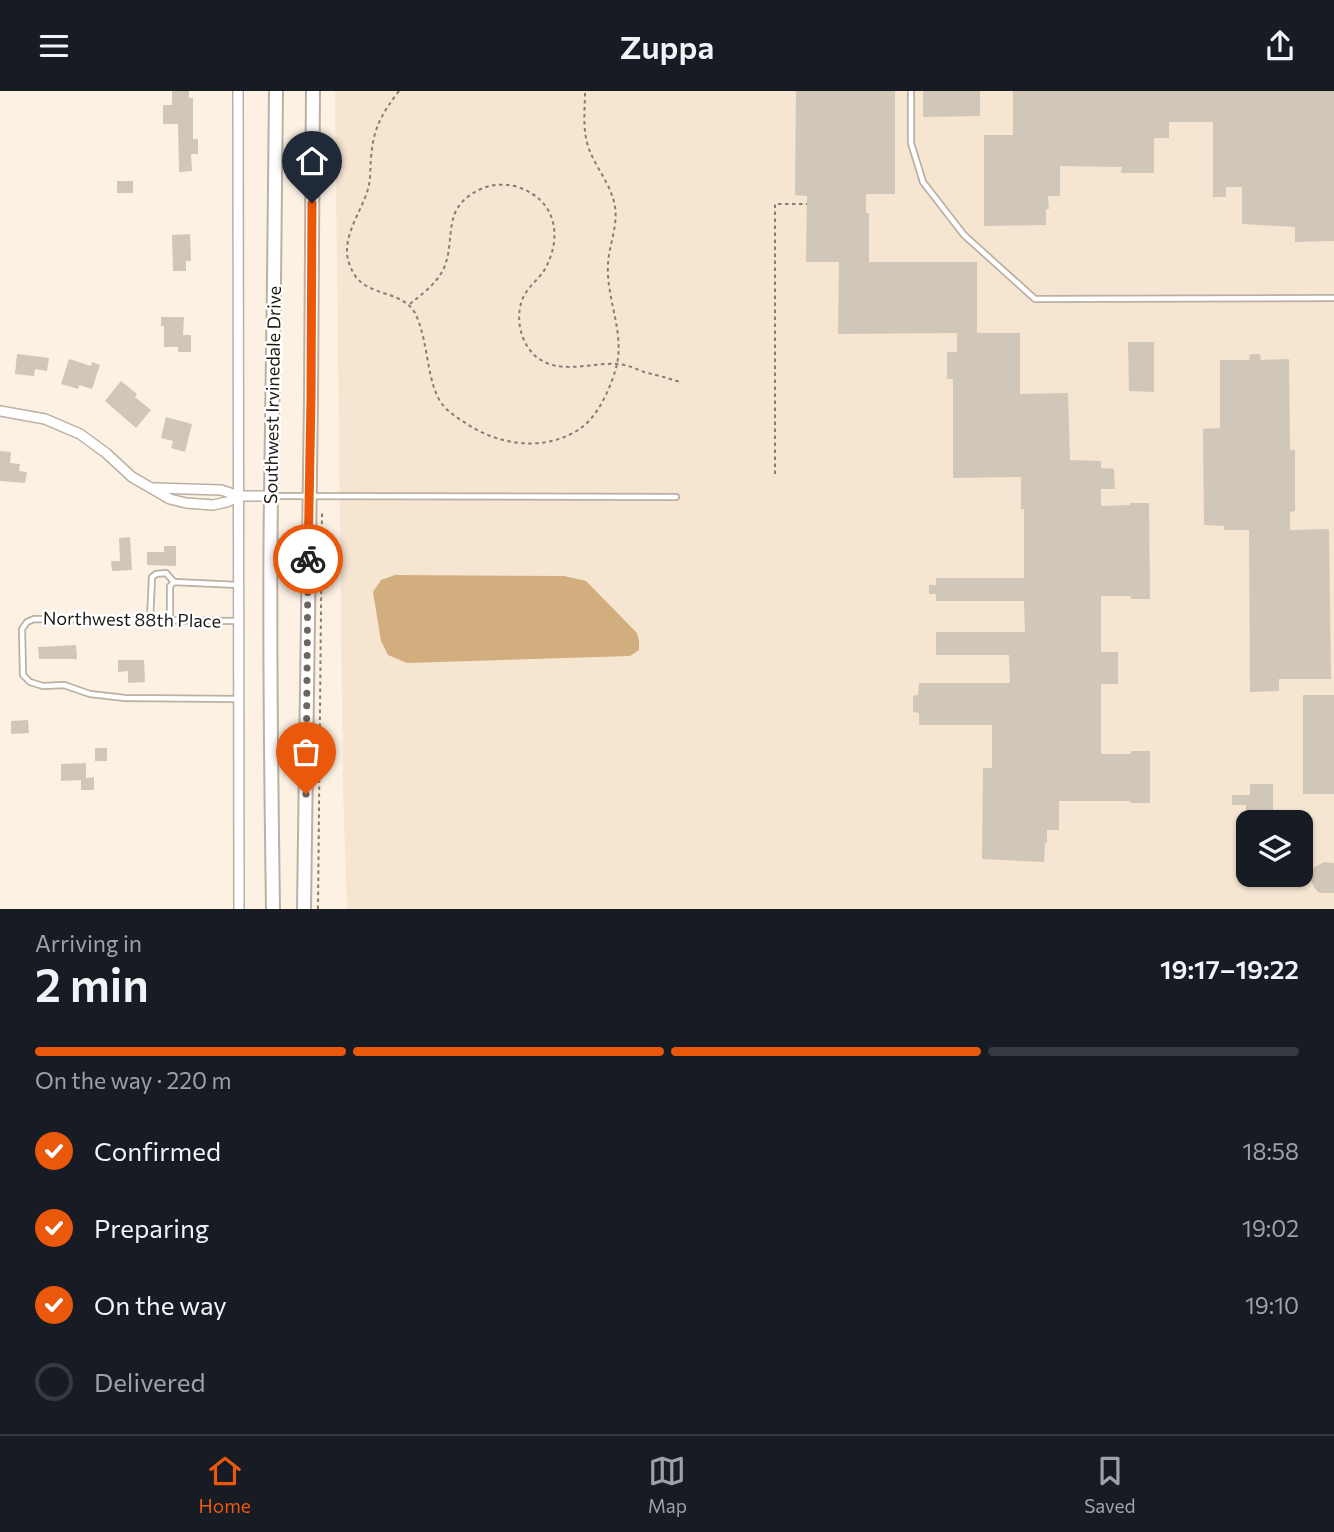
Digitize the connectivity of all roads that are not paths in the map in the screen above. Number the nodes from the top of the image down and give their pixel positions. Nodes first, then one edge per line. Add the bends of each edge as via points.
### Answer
1 (238, 91) edge
2 (276, 91) edge
3 (313, 91) edge
4 (911, 91) edge
5 (1334, 298) edge
6 (0, 411) edge
7 (152, 488) junction
8 (239, 496) junction
9 (271, 496) junction
10 (309, 496) junction
11 (676, 497) dead end
12 (174, 582) junction
13 (239, 585) junction
14 (150, 620) junction
15 (170, 620) junction
16 (239, 621) junction
17 (239, 699) junction
18 (239, 909) edge
19 (273, 909) edge
20 (303, 909) edge

1 - 8 street, Southwest Irvinedale Drive
2 - 9 main road, Southwest Irvinedale Drive
3 - 10 main road, Southwest Irvinedale Drive
4 - 5 lane via 911,143 923,182 964,236 1035,299
6 - 7 street via 45,419 80,434
7 - 8 street via 221,490
7 - 8 street via 186,503 213,505
8 - 9 street
8 - 13 street, Southwest Irvinedale Drive
9 - 10 lane
9 - 19 main road, Southwest Irvinedale Drive
10 - 11 lane
10 - 20 main road, Southwest Irvinedale Drive
12 - 13 lane
12 - 14 lane via 166,573 152,577
12 - 15 lane via 170,586
13 - 16 street, Southwest Irvinedale Drive
14 - 15 lane, Northwest 88th Place
14 - 17 lane, Northwest 88th Place via 27,622 22,629 23,675 43,686 64,685 125,698
15 - 16 lane, Northwest 88th Place
16 - 17 street, Southwest Irvinedale Drive
17 - 18 street, Southwest Irvinedale Drive

